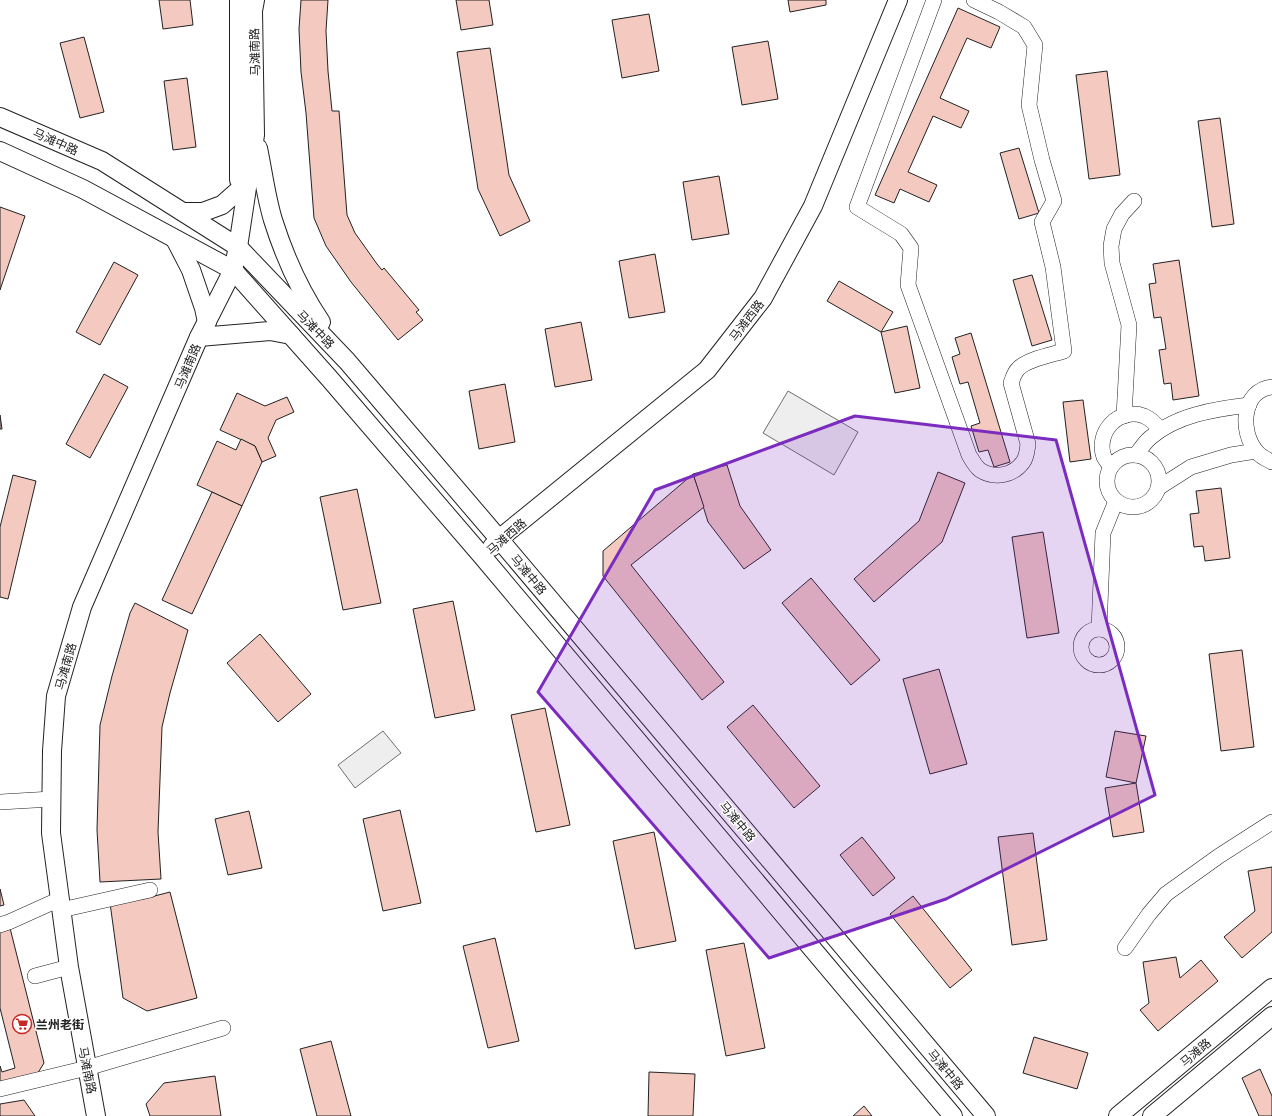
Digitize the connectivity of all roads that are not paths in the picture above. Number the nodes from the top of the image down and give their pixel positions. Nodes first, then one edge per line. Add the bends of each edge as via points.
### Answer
1 (240, 0) edge
2 (254, 0) edge
3 (898, 0) edge
4 (934, 0) edge
5 (974, 0) edge
6 (0, 117) edge
7 (255, 135) junction
8 (0, 151) edge
9 (239, 190) junction
10 (1134, 201) dead end
11 (184, 212) junction
12 (175, 239) junction
13 (238, 247) junction
14 (233, 270) junction
15 (203, 330) junction
16 (291, 335) junction
17 (347, 361) junction
18 (1272, 386) edge
19 (1249, 405) junction
20 (1124, 416) junction
21 (1160, 430) junction
22 (1256, 451) junction
23 (1136, 455) junction
24 (1272, 462) edge
25 (1111, 467) junction
26 (1158, 488) junction
27 (1116, 501) junction
28 (499, 539) junction
29 (482, 556) junction
30 (1099, 629) dead end
31 (52, 799) junction
32 (0, 802) edge
33 (1272, 822) edge
34 (150, 890) dead end
35 (61, 905) junction
36 (0, 925) edge
37 (1125, 948) dead end
38 (69, 967) junction
39 (35, 976) dead end
40 (1272, 988) edge
41 (1272, 1016) edge
42 (223, 1028) dead end
43 (87, 1068) junction
44 (0, 1089) edge
45 (96, 1116) edge
46 (953, 1116) edge
47 (986, 1116) edge
48 (1118, 1116) edge
49 (1152, 1116) edge

1 - 9 main road, 马滩南路
2 - 7 main road, 马滩南路
3 - 28 main road, 马滩西路 via 813,206 763,298 707,370
4 - 5 street via 857,207 901,234 911,248 908,284 969,455 980,470 998,475 1008,474 1016,469 1023,462 1028,449 1011,384 1013,376 1024,364 1064,351 1053,267 1042,222 1054,201 1029,106 1035,45 1024,27
6 - 11 main road, 马滩中路 via 102,161
7 - 13 main road, 马滩南路
7 - 17 main road via 273,219 291,267 309,304
8 - 12 main road, 马滩中路 via 83,189
9 - 11 main road via 222,205 203,212
9 - 13 main road, 马滩南路
10 - 20 street via 1122,214 1114,229 1111,246 1112,264 1130,325
11 - 13 main road, 马滩中路
12 - 14 main road, 马滩中路
12 - 15 main road via 191,270 204,308
13 - 14 main road, 马滩南路
13 - 17 main road, 马滩中路
14 - 15 main road, 马滩南路
14 - 16 main road, 马滩中路
15 - 16 main road via 228,334 270,331
15 - 31 main road, 马滩南路 via 82,607 56,696
16 - 29 main road, 马滩中路
17 - 28 main road, 马滩中路
18 - 19 street via 1257,392
19 - 21 street via 1185,418
19 - 22 street via 1246,429 1249,441
20 - 21 street via 1144,416 1154,422
20 - 25 street via 1114,420 1103,438 1104,458
21 - 23 street
22 - 24 street
22 - 26 street via 1231,455 1191,467
23 - 25 street via 1122,457
23 - 26 street via 1154,466 1159,480
25 - 27 street via 1107,481 1108,489
26 - 27 street via 1144,504 1130,507
27 - 30 street via 1103,533
28 - 29 main road, 马滩西路
28 - 47 main road, 马滩中路
29 - 46 main road, 马滩中路
31 - 32 street
31 - 35 main road, 马滩南路 via 52,833
33 - 37 street via 1166,894
34 - 35 street
35 - 36 street
35 - 38 main road, 马滩南路
38 - 39 street
38 - 43 main road, 马滩南路
40 - 48 main road, 马滩路
41 - 49 main road, 马滩路
42 - 43 street
43 - 44 street
43 - 45 main road, 马滩南路

